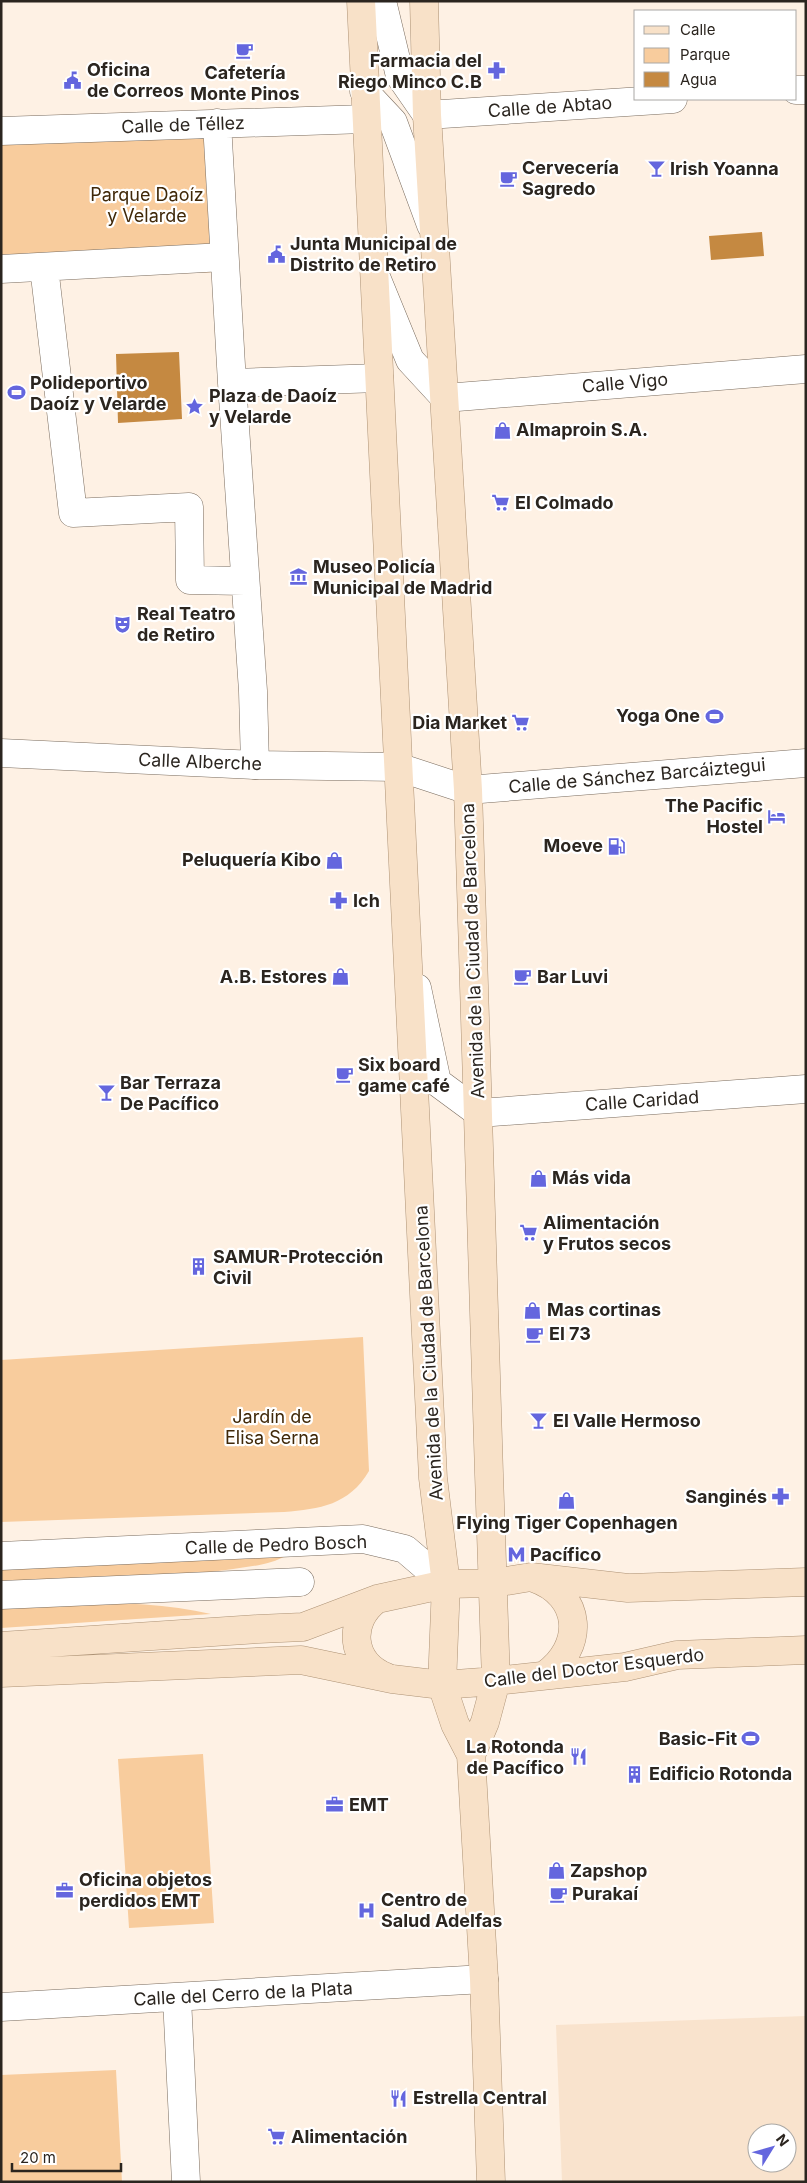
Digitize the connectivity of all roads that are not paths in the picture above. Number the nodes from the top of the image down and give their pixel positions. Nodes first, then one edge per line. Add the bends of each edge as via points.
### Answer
1 (361, 1) edge
2 (382, 1) edge
3 (424, 1) edge
4 (364, 91) junction
5 (658, 100) edge
6 (427, 115) junction
7 (365, 119) junction
8 (218, 123) junction
9 (1, 131) edge
10 (435, 236) junction
11 (224, 257) junction
12 (44, 267) junction
13 (1, 269) edge
14 (373, 270) junction
15 (806, 369) edge
16 (379, 378) junction
17 (232, 383) junction
18 (445, 398) junction
19 (245, 581) junction
20 (1, 753) edge
21 (806, 763) edge
22 (255, 765) junction
23 (398, 767) junction
24 (468, 790) junction
25 (408, 944) junction
26 (806, 1089) edge
27 (479, 1113) junction
28 (1, 1556) edge
29 (531, 1577) junction
30 (300, 1582) dead end
31 (806, 1582) edge
32 (494, 1583) junction
33 (446, 1584) junction
34 (1, 1595) edge
35 (377, 1598) junction
36 (1, 1646) edge
37 (806, 1650) edge
38 (1, 1673) edge
39 (545, 1675) junction
40 (392, 1679) junction
41 (496, 1681) junction
42 (442, 1685) junction
43 (471, 1755) junction
44 (484, 1979) junction
45 (177, 1998) junction
46 (1, 2008) edge
47 (186, 2182) edge
48 (490, 2182) edge

1 - 4 main road, Avenida de la Ciudad de Barcelona
2 - 6 street via 400,76
3 - 6 main road, Avenida de la Ciudad de Barcelona
4 - 7 main road, Avenida de la Ciudad de Barcelona
4 - 10 street, Avenida de la Ciudad de Barcelona via 393,122
5 - 6 street, Calle de Abtao
6 - 10 main road, Avenida de la Ciudad de Barcelona
7 - 8 street, Calle de Téllez
7 - 14 main road, Avenida de la Ciudad de Barcelona
8 - 9 street, Calle de Téllez
8 - 11 street
10 - 18 main road, Avenida de la Ciudad de Barcelona
11 - 12 street
11 - 17 street
12 - 13 street
12 - 19 street via 73,513 189,507 190,580
14 - 16 main road, Avenida de la Ciudad de Barcelona
14 - 18 street, Avenida de la Ciudad de Barcelona via 410,360
15 - 18 street, Calle Vigo
16 - 17 street
16 - 23 main road, Avenida de la Ciudad de Barcelona
17 - 19 street
18 - 24 main road, Avenida de la Ciudad de Barcelona
19 - 22 street
20 - 22 street, Calle Alberche
21 - 24 street, Calle de Sánchez Barcáiztegui
22 - 23 street, Calle Alberche
23 - 24 street, Avenida de la Ciudad de Barcelona
23 - 25 main road, Avenida de la Ciudad de Barcelona
24 - 27 main road, Avenida de la Ciudad de Barcelona
25 - 27 street, Avenida de la Ciudad de Barcelona via 437,1082
25 - 33 main road, Avenida de la Ciudad de Barcelona via 433,1478
26 - 27 street, Calle Caridad
27 - 32 main road, Avenida de la Ciudad de Barcelona
28 - 33 street, Calle de Pedro Bosch via 363,1539 405,1549
29 - 31 main road via 628,1588
29 - 32 main road
29 - 39 main road via 556,1590 571,1614 573,1629 566,1656
30 - 34 street
32 - 33 main road
32 - 41 main road, Avenida de la Ciudad de Barcelona
33 - 35 main road
33 - 42 main road, Avenida de la Ciudad de Barcelona
35 - 36 main road via 303,1628
35 - 40 main road via 360,1619 358,1646 360,1655 372,1669
37 - 39 main road, Calle del Doctor Esquerdo via 677,1655 625,1667
38 - 40 main road via 301,1660
39 - 41 main road, Calle del Doctor Esquerdo
40 - 42 main road
41 - 42 main road, Calle del Doctor Esquerdo
41 - 43 main road, Avenida de la Ciudad de Barcelona via 485,1722
42 - 43 main road, Avenida de la Ciudad de Barcelona via 455,1724
43 - 44 main road, Avenida de la Ciudad de Barcelona
44 - 45 street, Calle del Cerro de la Plata
44 - 48 main road, Avenida de la Ciudad de Barcelona
45 - 46 street, Calle del Cerro de la Plata
45 - 47 street

